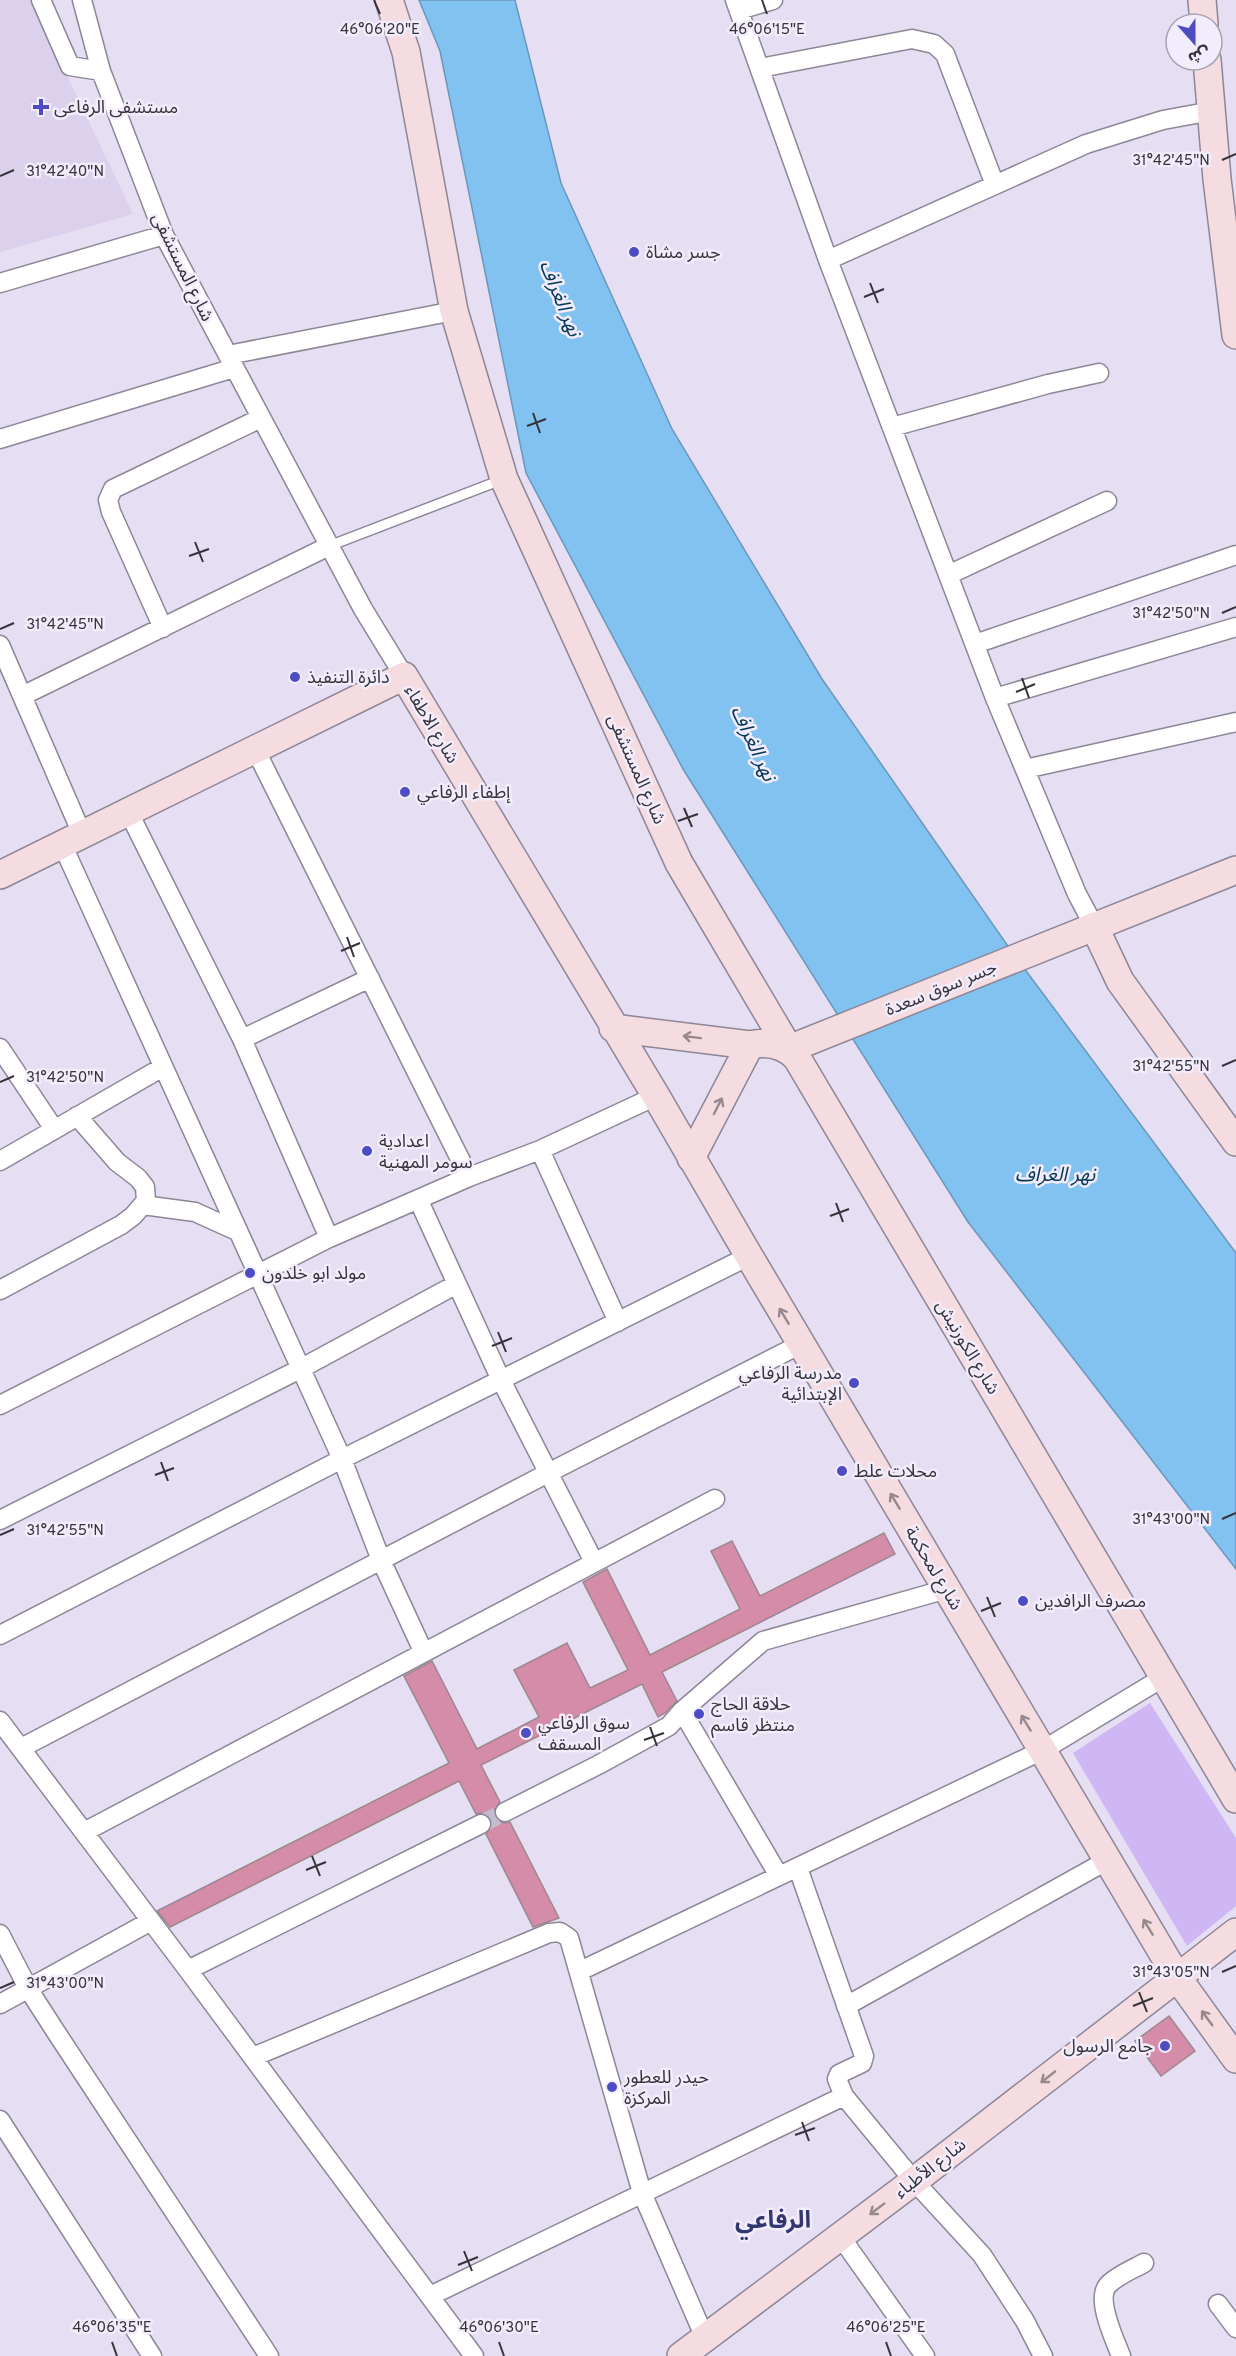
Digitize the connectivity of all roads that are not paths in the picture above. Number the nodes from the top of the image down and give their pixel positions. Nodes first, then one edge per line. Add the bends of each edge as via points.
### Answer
1 (41, 0) edge
2 (82, 0) edge
3 (389, 0) edge
4 (773, 0) edge
5 (737, 5) edge
6 (760, 68) junction
7 (101, 70) junction
8 (1208, 72) edge
9 (1212, 111) junction
10 (994, 185) junction
11 (164, 235) junction
12 (1231, 252) edge
13 (828, 260) junction
14 (0, 284) edge
15 (454, 311) junction
16 (1236, 335) edge
17 (231, 362) junction
18 (1099, 373) dead end
19 (261, 418) junction
20 (892, 427) junction
21 (0, 439) edge
22 (504, 479) junction
23 (1107, 501) dead end
24 (329, 546) junction
25 (1236, 555) edge
26 (948, 575) junction
27 (1236, 627) edge
28 (163, 628) junction
29 (975, 644) junction
30 (0, 645) edge
31 (404, 676) junction
32 (22, 696) junction
33 (995, 698) junction
34 (1236, 722) edge
35 (255, 749) junction
36 (1025, 769) junction
37 (128, 811) junction
38 (72, 839) junction
39 (1236, 870) edge
40 (0, 875) edge
41 (1094, 926) junction
42 (370, 978) junction
43 (613, 1028) junction
44 (242, 1039) junction
45 (750, 1045) junction
46 (0, 1048) edge
47 (789, 1049) junction
48 (163, 1067) junction
49 (656, 1096) junction
50 (77, 1116) junction
51 (54, 1129) junction
52 (1236, 1142) edge
53 (540, 1150) junction
54 (692, 1158) junction
55 (0, 1161) edge
56 (469, 1177) junction
57 (418, 1199) junction
58 (143, 1205) junction
59 (237, 1231) junction
60 (329, 1238) junction
61 (749, 1256) junction
62 (256, 1274) junction
63 (457, 1284) junction
64 (0, 1290) edge
65 (618, 1322) junction
66 (801, 1344) junction
67 (300, 1369) junction
68 (501, 1380) junction
69 (0, 1405) edge
70 (342, 1459) junction
71 (548, 1473) junction
72 (715, 1499) dead end
73 (0, 1520) edge
74 (381, 1560) junction
75 (594, 1562) junction
76 (947, 1589) junction
77 (0, 1635) edge
78 (423, 1652) junction
79 (1164, 1677) junction
80 (682, 1711) junction
81 (0, 1721) edge
82 (21, 1748) junction
83 (1043, 1750) junction
84 (1236, 1799) edge
85 (505, 1812) tunnel mouth
86 (481, 1824) tunnel mouth
87 (84, 1832) junction
88 (1108, 1860) junction
89 (798, 1868) junction
90 (779, 1876) junction
91 (151, 1921) junction
92 (1236, 1932) edge
93 (0, 1934) edge
94 (188, 1970) junction
95 (580, 1971) junction
96 (1178, 1977) junction
97 (29, 1989) junction
98 (0, 2004) edge
99 (846, 2006) junction
100 (253, 2057) junction
101 (1236, 2059) edge
102 (844, 2096) junction
103 (0, 2120) edge
104 (914, 2181) junction
105 (642, 2193) junction
106 (840, 2236) junction
107 (1144, 2263) dead end
108 (430, 2296) junction
109 (1218, 2304) dead end
110 (1236, 2328) edge
111 (705, 2338) junction
112 (152, 2356) edge
113 (269, 2356) edge
114 (474, 2356) edge
115 (681, 2356) edge
116 (926, 2356) edge
117 (1043, 2356) edge
118 (1121, 2356) edge

1 - 7 street via 70,66
2 - 7 street, شارع المستشفى
3 - 15 street, شارع المستشفى via 406,52
4 - 5 street
5 - 6 street
6 - 10 street via 912,39 934,44 945,54
6 - 13 street
7 - 11 street, شارع المستشفى
8 - 9 street
9 - 10 street via 1163,120 1086,144
9 - 12 street
10 - 13 street
11 - 14 street
11 - 17 street, شارع المستشفى
12 - 16 street
13 - 20 street
15 - 17 street
15 - 22 street, شارع المستشفى
17 - 19 street, شارع المستشفى
17 - 21 street
18 - 20 street
19 - 24 street, شارع المستشفى
19 - 28 street via 113,489 108,500 111,512
20 - 26 street
22 - 24 lane
22 - 47 street, شارع المستشفى via 679,863
23 - 26 street
24 - 28 street
24 - 31 street, شارع المستشفى
25 - 29 street
26 - 29 street
27 - 33 street
28 - 32 street
29 - 33 street
30 - 32 street
31 - 35 street, شارع الاطفاء
31 - 43 street, شارع الاطفاء
32 - 38 street
33 - 36 street
34 - 36 street
35 - 37 street, شارع الاطفاء
35 - 42 street
36 - 41 street
37 - 38 street, شارع الاطفاء
37 - 44 street
38 - 40 street, شارع الاطفاء
38 - 48 street
39 - 41 street, جسر سوق سعدة
41 - 47 street, جسر سوق سعدة
41 - 52 street via 1120,981
42 - 44 street
42 - 56 street
45 -> 43 street
43 - 49 street, شارع الاطفاء
44 - 60 street
45 - 47 street via 771,1043
54 -> 45 street
46 - 51 street
47 - 79 street, شارع الكورنيش via 804,1068
48 - 50 street
48 - 59 street
49 - 53 street
49 - 54 street, شارع الاطفاء
50 - 51 street
50 - 58 street via 145,1187
51 - 55 street
53 - 56 street
53 - 65 street
54 - 61 street, شارع لمحكمة
56 - 57 street
57 - 60 street
57 - 63 street
58 - 59 street via 195,1212
58 - 64 street via 122,1225
59 - 62 street
60 - 62 street
61 - 65 street
66 -> 61 street, شارع لمحكمة
62 - 67 street
62 - 69 street
63 - 67 street
63 - 68 street
65 - 68 street
66 - 71 street
76 -> 66 street, شارع لمحكمة
67 - 70 street
67 - 73 street
68 - 70 street
68 - 71 street
70 - 74 street
70 - 77 street
71 - 74 street
71 - 75 street
72 - 75 street
74 - 78 street
74 - 82 street
75 - 78 street
76 - 80 street via 763,1641
83 -> 76 street, شارع لمحكمة
78 - 87 street
79 - 83 street
79 - 84 street, شارع الكورنيش
80 - 85 street via 669,1726
80 - 90 street
81 - 82 street
82 - 87 street
83 - 88 street, شارع لمحكمة
83 - 89 street
86 - 94 street
87 - 91 street
96 -> 88 street, شارع لمحكمة
88 - 99 street
89 - 90 street
89 - 99 street
90 - 95 street
91 - 94 street
91 - 97 street
92 - 96 street, شارع الأطباء
93 - 97 street
94 - 100 street
95 - 100 street via 569,1938 560,1932 549,1933
95 - 105 street
101 -> 96 street, شارع لمحكمة
96 -> 104 street, شارع الأطباء
97 - 98 street
97 - 113 street
99 - 102 street via 864,2056 862,2063 839,2073 837,2079
100 - 108 street
102 - 104 street
102 - 105 street
103 - 112 street
104 -> 106 street, شارع الأطباء
104 - 117 street via 982,2255
105 - 108 street
105 - 111 street
106 - 111 street, شارع الأطباء
106 - 116 street
107 - 118 street via 1108,2285 1102,2295
108 - 114 street
109 - 110 street
111 - 115 street, شارع الأطباء

